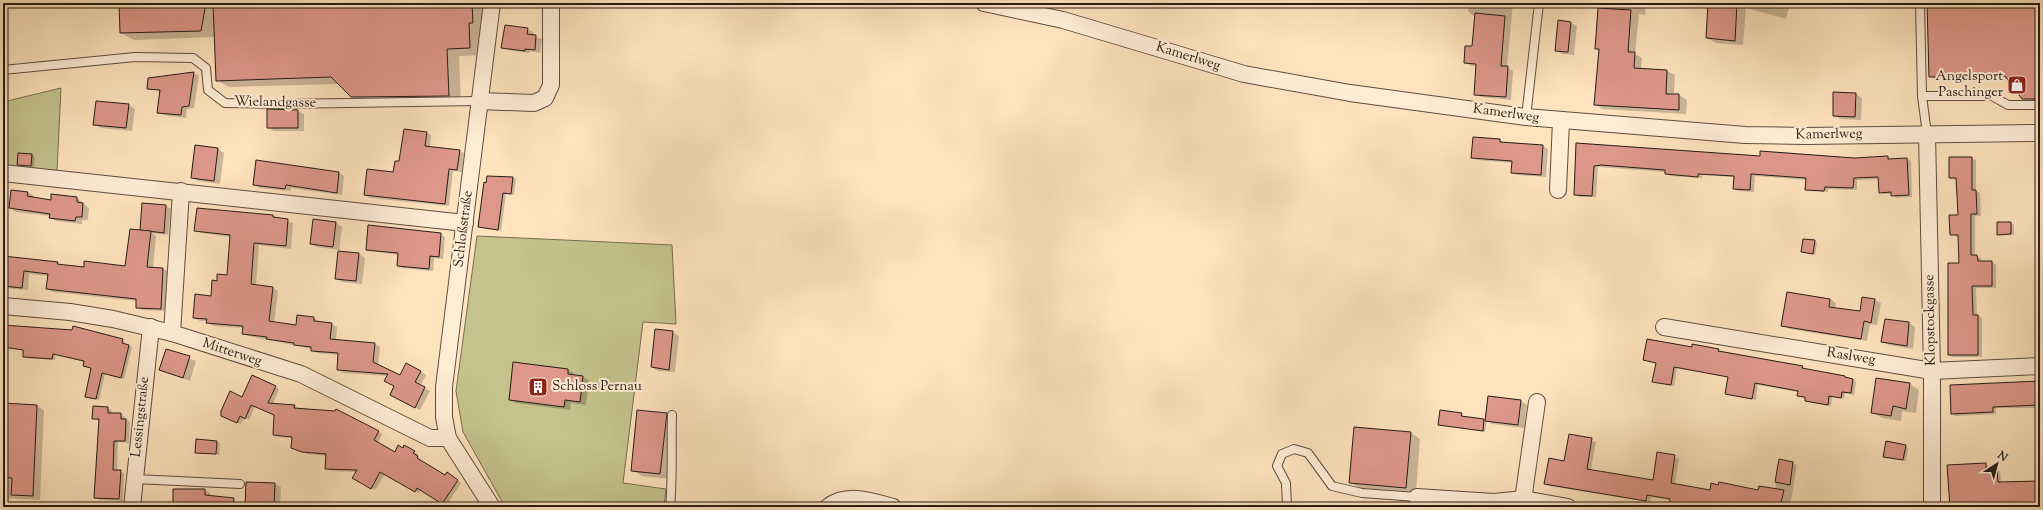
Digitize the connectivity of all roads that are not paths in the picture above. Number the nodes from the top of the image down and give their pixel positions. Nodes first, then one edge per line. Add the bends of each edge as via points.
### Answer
1 (492, 3) edge
2 (551, 3) edge
3 (984, 3) edge
4 (1539, 3) edge
5 (1920, 3) edge
6 (3, 70) edge
7 (1922, 96) junction
8 (479, 101) junction
9 (2040, 105) edge
10 (1526, 117) junction
11 (1561, 121) junction
12 (2040, 133) edge
13 (1927, 134) junction
14 (3, 173) edge
15 (1558, 190) dead end
16 (181, 191) junction
17 (465, 223) junction
18 (3, 306) edge
19 (151, 327) junction
20 (1664, 327) dead end
21 (172, 334) junction
22 (2040, 366) edge
23 (1932, 370) junction
24 (1537, 402) dead end
25 (672, 415) dead end
26 (448, 438) junction
27 (135, 479) junction
28 (240, 484) dead end
29 (1417, 496) joint
30 (1523, 503) edge
31 (132, 507) edge
32 (492, 507) edge
33 (670, 507) edge
34 (828, 507) edge
35 (893, 507) edge
36 (1288, 507) edge
37 (1568, 507) edge
38 (1932, 507) edge

1 - 8 street
2 - 8 street via 551,85 545,98 534,103
3 - 10 street, Kamerlweg via 1063,20 1244,74 1350,93
4 - 10 lane
5 - 7 lane
6 - 8 lane, Wielandgasse via 135,57 193,58 206,68 208,90 225,102 290,104
7 - 9 lane via 1992,96 2008,105
7 - 13 lane
8 - 17 street, Schloßstraße
10 - 11 street, Kamerlweg
11 - 13 street, Kamerlweg via 1745,135
11 - 15 street
12 - 13 street, Kamerlweg
13 - 23 street, Klopstockgasse
14 - 16 street
16 - 17 street
16 - 21 street
17 - 26 street, Schloßstraße via 444,387 444,417
18 - 19 street, Mitterweg via 70,312
19 - 21 street, Mitterweg
19 - 27 street, Lessingstraße
20 - 23 street, Raslweg
21 - 26 street, Mitterweg via 301,374 430,438
22 - 23 street, Raslweg
23 - 38 street, Klopstockgasse
24 - 30 street
25 - 33 lane via 673,475
26 - 32 street, Schloßstraße
27 - 28 lane
27 - 31 street, Lessingstraße
29 - 30 street
29 - 36 lane via 1362,493 1332,486 1308,453 1294,449 1282,454 1277,466 1286,483
30 - 37 street
34 - 35 street via 849,498

